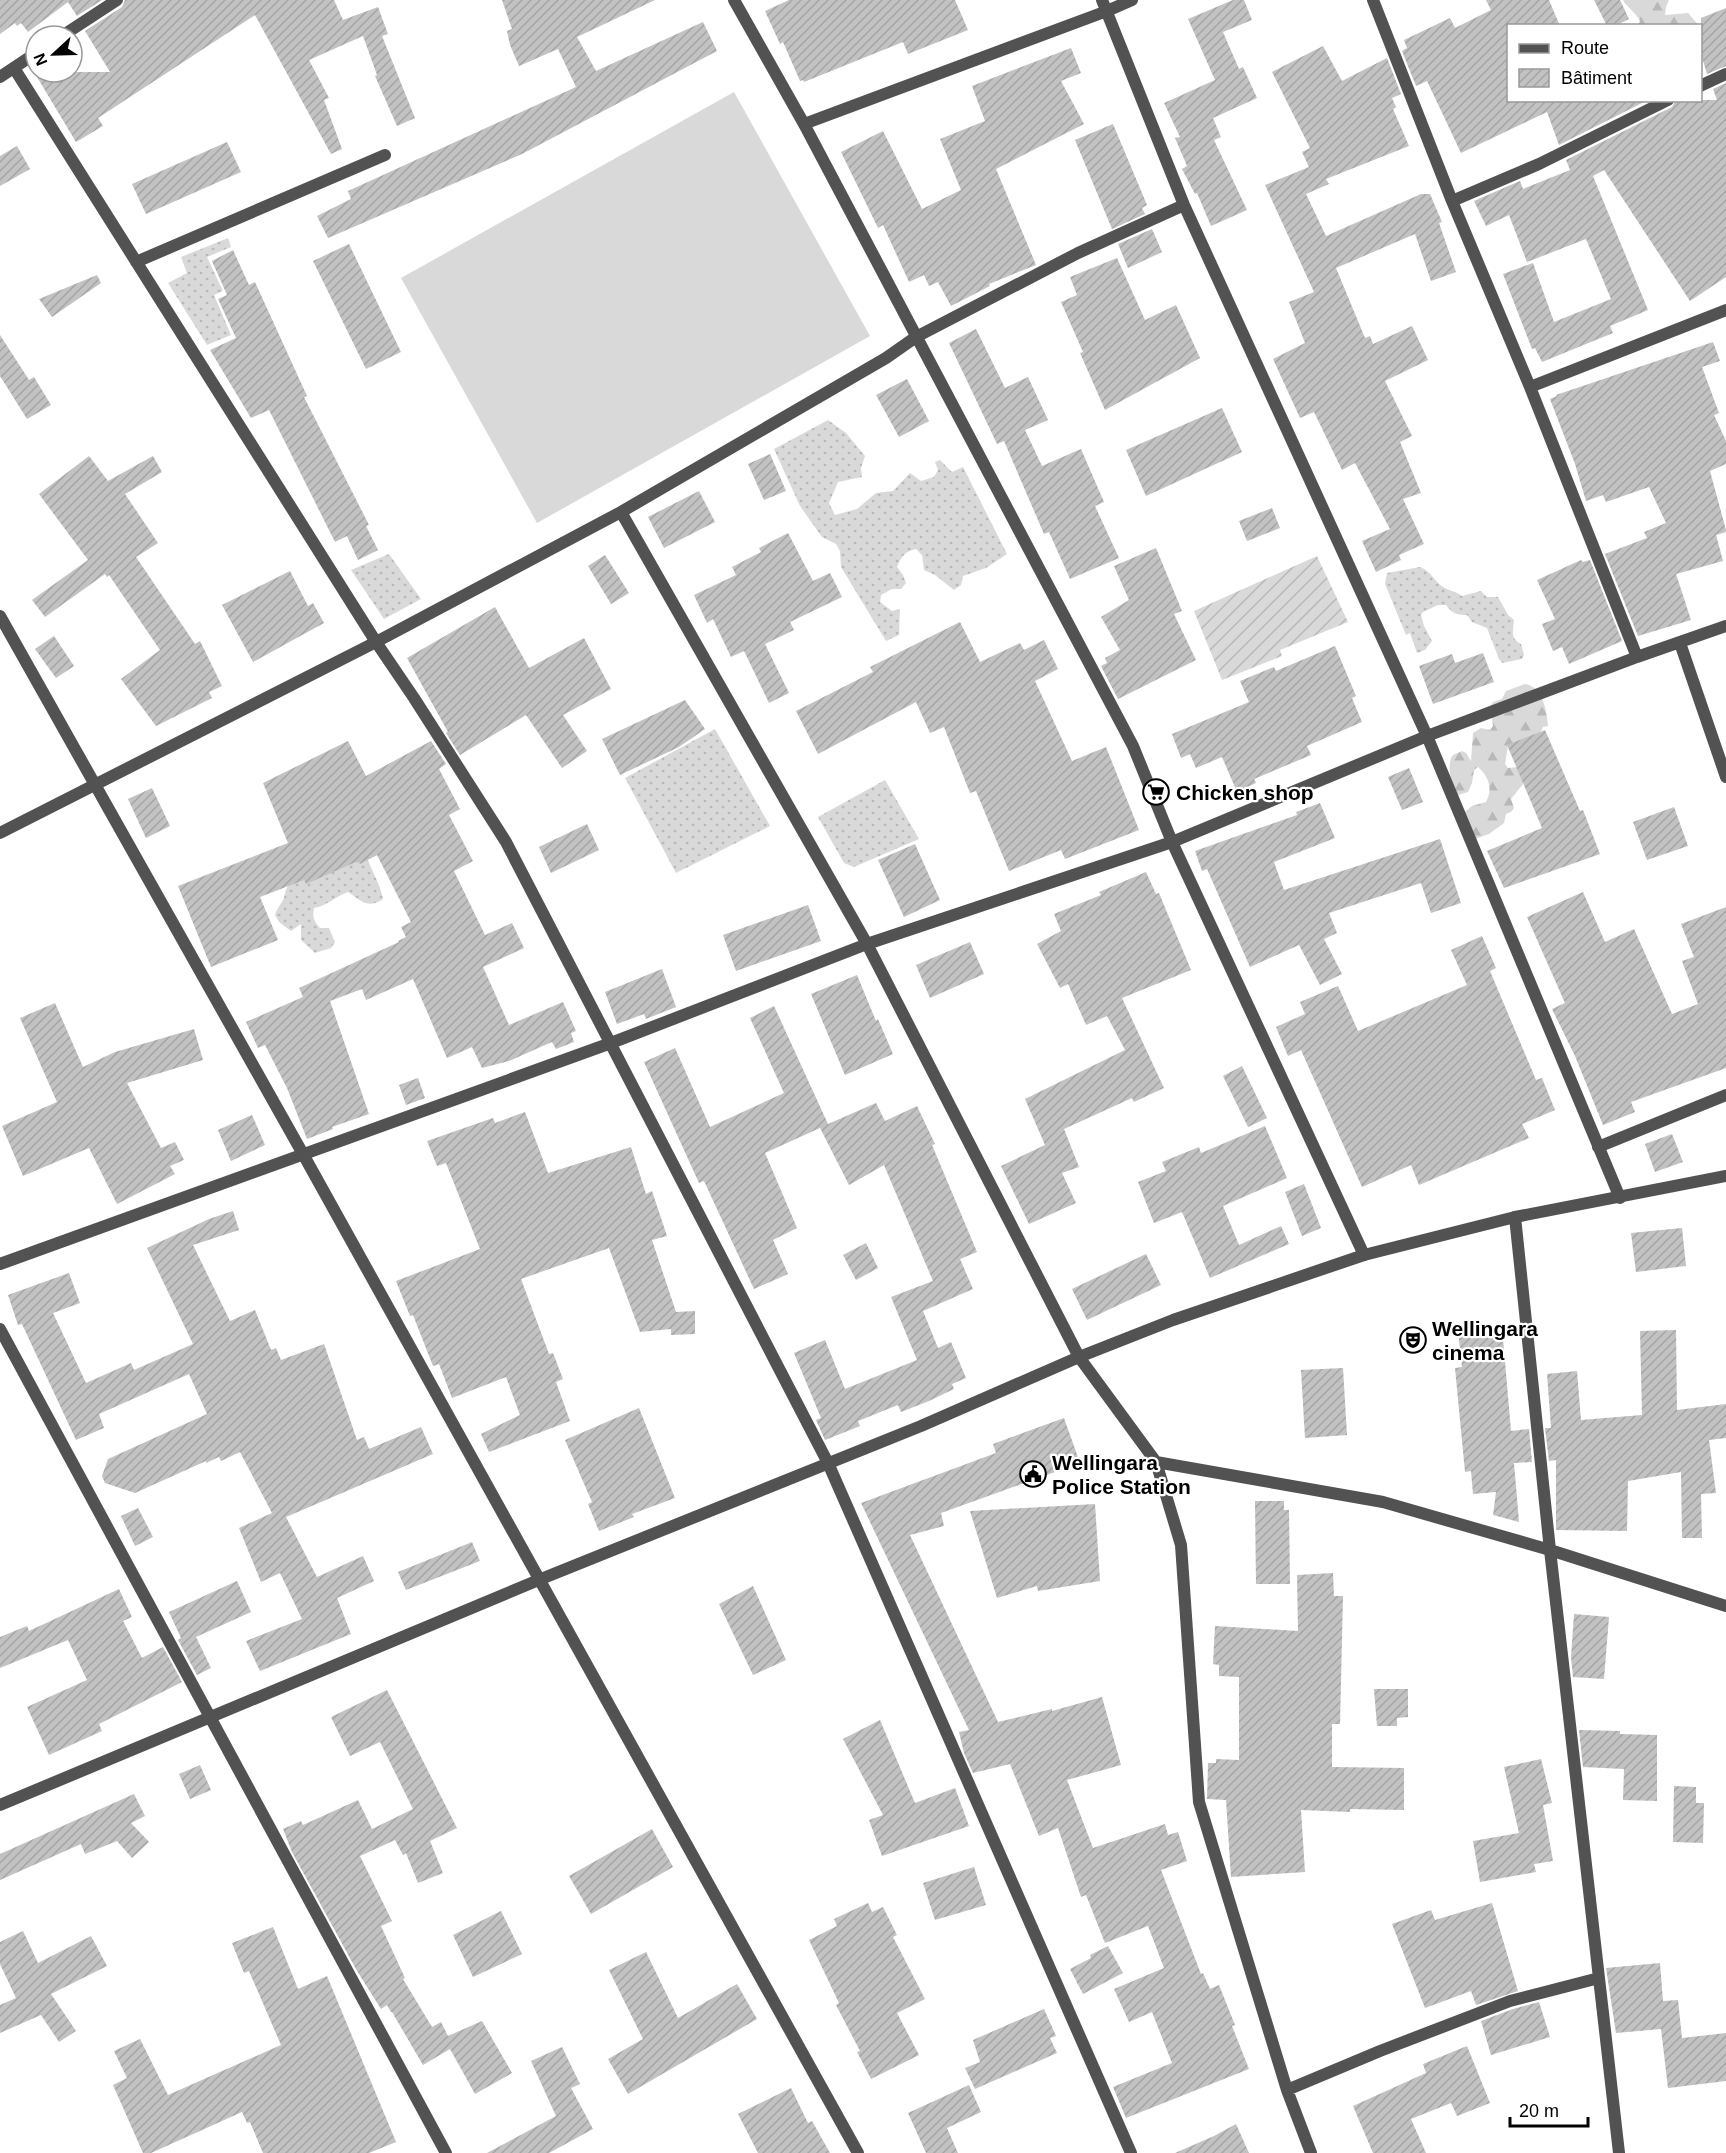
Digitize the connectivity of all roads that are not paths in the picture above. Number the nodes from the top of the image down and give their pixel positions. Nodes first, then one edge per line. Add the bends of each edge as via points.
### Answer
1 (117, 0) edge
2 (734, 0) edge
3 (1132, 0) edge
4 (1373, 0) edge
5 (1104, 6) edge
6 (80, 24) edge
7 (24, 61) edge
8 (14, 68) junction
9 (1726, 74) edge
10 (0, 77) edge
11 (1702, 86) edge
12 (1664, 102) edge
13 (804, 124) junction
14 (385, 155) dead end
15 (1452, 201) junction
16 (1184, 205) junction
17 (136, 262) junction
18 (1726, 310) edge
19 (916, 337) junction
20 (1530, 387) junction
21 (621, 512) junction
22 (0, 616) edge
23 (1726, 626) edge
24 (376, 642) junction
25 (1680, 643) junction
26 (1637, 657) junction
27 (1427, 736) junction
28 (1726, 777) edge
29 (97, 784) junction
30 (0, 833) edge
31 (1172, 842) junction
32 (867, 944) junction
33 (611, 1043) junction
34 (1726, 1095) edge
35 (1598, 1147) junction
36 (303, 1154) junction
37 (1726, 1176) edge
38 (1620, 1198) junction
39 (1515, 1217) junction
40 (1364, 1255) junction
41 (0, 1264) edge
42 (0, 1329) edge
43 (1079, 1357) junction
44 (1156, 1462) junction
45 (828, 1463) junction
46 (1550, 1550) junction
47 (541, 1579) junction
48 (1726, 1606) edge
49 (209, 1717) junction
50 (0, 1805) edge
51 (1599, 1978) junction
52 (1287, 2090) junction
53 (446, 2153) edge
54 (858, 2153) edge
55 (1131, 2153) edge
56 (1311, 2153) edge
57 (1619, 2153) edge

1 - 6 street
2 - 13 street
3 - 5 street
4 - 15 street
5 - 13 street
5 - 16 street
7 - 8 street
8 - 10 street
8 - 17 street
9 - 11 street
12 - 15 street via 1539,164
13 - 19 street
14 - 17 street
15 - 20 street
16 - 19 street via 1078,253
16 - 27 street
17 - 24 street
18 - 20 street
19 - 21 street
19 - 31 street via 1133,746
20 - 26 street
21 - 24 street
21 - 32 street
22 - 29 street
23 - 25 street
24 - 29 street
24 - 33 street via 506,842
25 - 26 street
25 - 28 street
26 - 27 street
27 - 31 street
27 - 35 street
29 - 30 street
29 - 36 street
31 - 32 street
31 - 40 street
32 - 33 street
32 - 43 street
33 - 36 street
33 - 45 street
34 - 35 street
35 - 38 street
36 - 41 street
36 - 47 street
37 - 38 street
38 - 39 street
39 - 40 street
39 - 46 street
40 - 43 street via 1173,1320
42 - 49 street
43 - 44 street
43 - 45 street
44 - 46 street via 1383,1502
44 - 52 street via 1181,1545 1198,1802
45 - 47 street
45 - 55 street
46 - 48 street
46 - 51 street
47 - 49 street
47 - 54 street
49 - 50 street
49 - 53 street
51 - 52 street via 1510,2001
51 - 57 street
52 - 56 street

